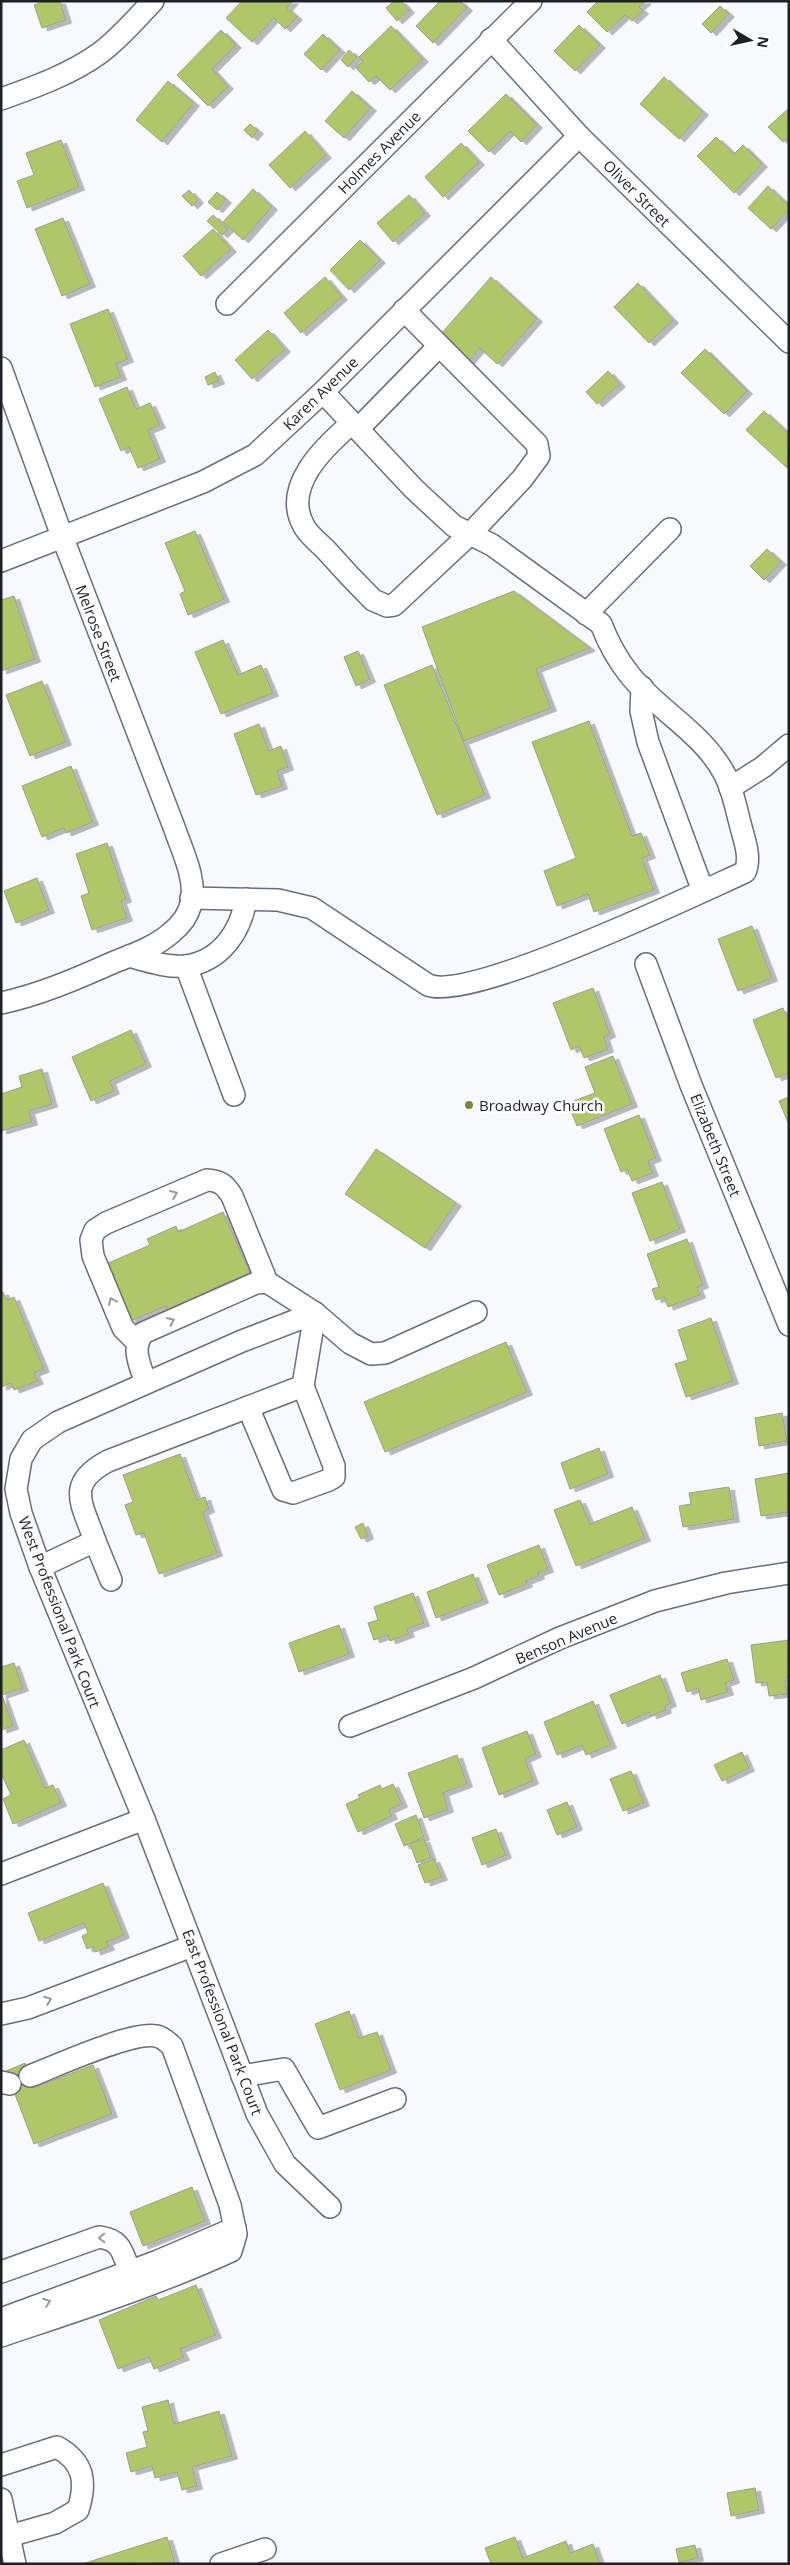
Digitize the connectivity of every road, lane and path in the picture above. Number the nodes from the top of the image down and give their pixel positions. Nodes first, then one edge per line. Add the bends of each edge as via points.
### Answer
1 (153, 1) edge
2 (531, 1) edge
3 (491, 39) junction
4 (1, 99) edge
5 (579, 136) junction
6 (227, 304) dead end
7 (404, 310) junction
8 (789, 342) edge
9 (439, 346) junction
10 (1, 368) edge
11 (324, 392) junction
12 (355, 426) junction
13 (670, 529) dead end
14 (470, 534) junction
15 (62, 536) junction
16 (1, 561) edge
17 (586, 614) junction
18 (642, 687) junction
19 (789, 745) edge
20 (730, 788) junction
21 (703, 891) junction
22 (192, 898) junction
23 (254, 900) junction
24 (129, 956) junction
25 (646, 964) dead end
26 (186, 966) junction
27 (1, 1003) edge
28 (234, 1095) dead end
29 (268, 1282) junction
30 (476, 1312) dead end
31 (315, 1313) junction
32 (789, 1325) edge
33 (137, 1342) junction
34 (146, 1383) junction
35 (303, 1386) junction
36 (248, 1407) junction
37 (95, 1541) junction
38 (40, 1567) junction
39 (789, 1573) edge
40 (111, 1580) dead end
41 (350, 1726) dead end
42 (144, 1819) junction
43 (1, 1874) edge
44 (192, 1946) junction
45 (1, 2014) edge
46 (30, 2076) dead end
47 (242, 2076) junction
48 (395, 2099) dead end
49 (330, 2207) dead end
50 (235, 2228) junction
51 (1, 2272) edge
52 (130, 2272) junction
53 (1, 2319) edge
54 (1, 2336) edge
55 (1, 2465) edge
56 (4, 2517) edge
57 (265, 2549) dead end
58 (15, 2564) edge
59 (221, 2564) edge

1 - 4 street via 112,43 88,61
2 - 3 street, Holmes Avenue
3 - 5 street, Oliver Street
3 - 6 street, Holmes Avenue
5 - 7 street, Karen Avenue
5 - 8 street, Oliver Street
7 - 9 street
7 - 11 street, Karen Avenue
9 - 12 street
9 - 14 street via 540,450 522,479
10 - 15 street, Melrose Street
11 - 12 street
11 - 15 street, Karen Avenue via 254,455 230,470
12 - 14 street via 447,520
12 - 14 street via 323,448 298,489 298,512 305,528 373,600 387,606 394,605
13 - 17 street
14 - 17 street via 492,545
15 - 16 street, Karen Avenue
15 - 22 street, Melrose Street via 174,827 190,874
17 - 18 street via 601,624 609,644 629,675
18 - 20 street via 706,748 724,773
18 - 21 street via 641,711 648,742
19 - 20 street
20 - 21 street via 748,866 745,872
21 - 23 street via 557,954 486,978 437,988 312,908 278,900
22 - 23 street
22 - 24 street, Melrose Street via 186,915 172,933
23 - 26 street via 232,938 212,957
24 - 26 street
24 - 27 street, Melrose Street via 65,983
25 - 32 street, Elizabeth Street via 691,1085
26 - 28 street
29 - 31 street
33 -> 29 street via 143,1333 256,1283
33 -> 29 street via 123,1328 93,1256 91,1240 95,1230 106,1223 207,1180 217,1181 224,1184 232,1196
30 - 31 street via 385,1353 371,1354 350,1343
31 - 34 street, West Professional Park Court
31 - 35 street
33 - 34 street via 136,1355
34 - 38 street, West Professional Park Court via 58,1422 26,1449 18,1468 16,1490
35 - 36 street
35 - 36 street via 334,1466 334,1477 329,1480 293,1493 283,1490
36 - 37 street via 108,1461 84,1477 80,1486 81,1496
37 - 38 street
37 - 40 street
38 - 42 street, West Professional Park Court
39 - 41 street, Benson Avenue via 726,1583 654,1601 560,1638 474,1678
42 - 43 street
42 - 44 street, East Professional Park Court
45 -> 44 street via 28,2008
44 - 47 street, East Professional Park Court
46 - 50 street via 126,2041 147,2036 164,2039 172,2046 230,2205
47 - 48 street via 284,2069 318,2128
47 - 49 street, East Professional Park Court via 285,2164
50 - 52 street
50 - 54 street via 231,2251 97,2304
52 -> 51 street via 118,2243 111,2238 99,2237
53 -> 52 street
55 - 56 street via 57,2447 72,2456 81,2472 83,2495 78,2510 55,2523
56 - 58 street
57 - 59 street

